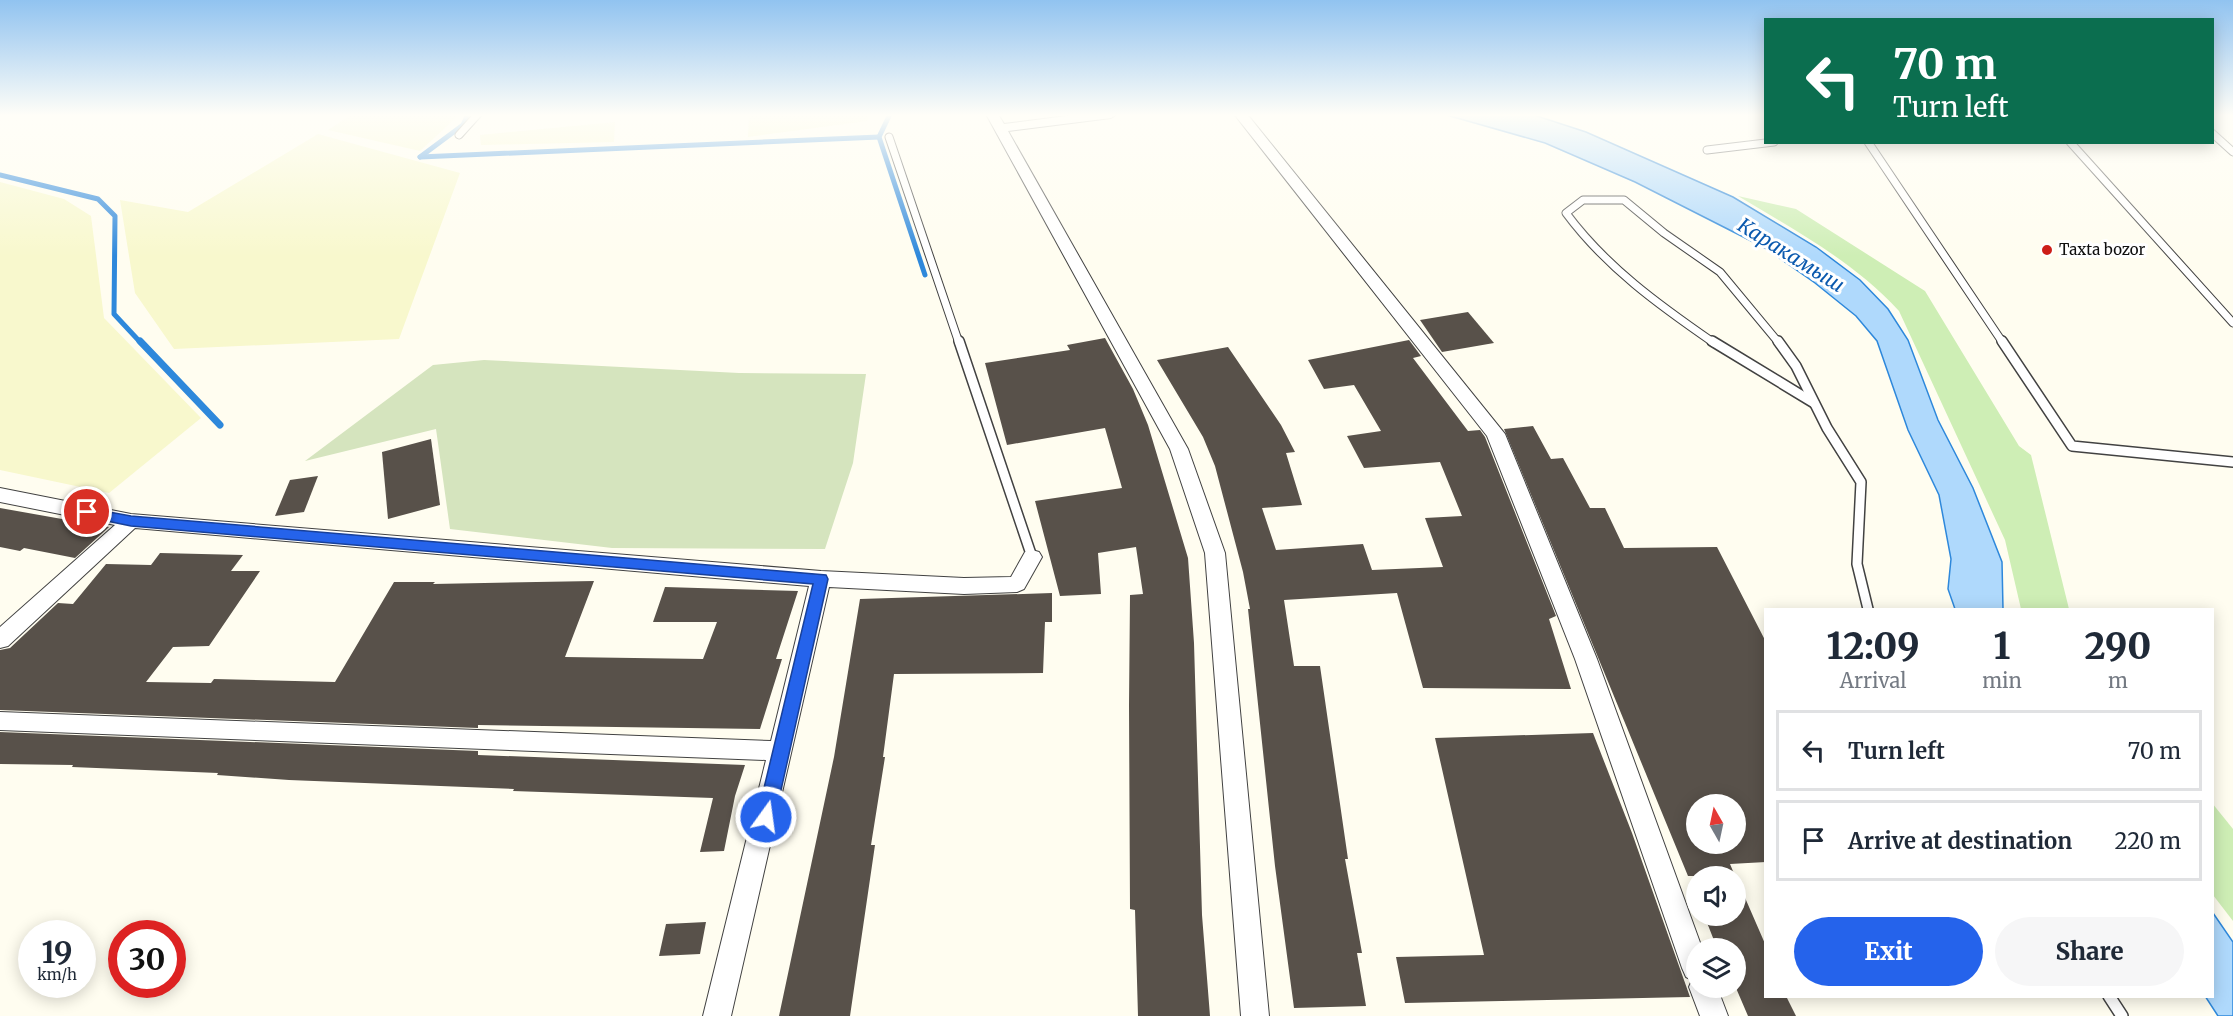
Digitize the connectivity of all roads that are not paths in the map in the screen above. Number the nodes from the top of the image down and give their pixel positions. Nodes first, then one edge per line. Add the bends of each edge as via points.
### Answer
1 (898, 161) edge
2 (1019, 161) edge
3 (1278, 161) edge
4 (1881, 161) edge
5 (2087, 161) edge
6 (2233, 323) edge
7 (1814, 403) junction
8 (2233, 462) edge
9 (0, 495) edge
10 (131, 521) junction
11 (1032, 557) joint
12 (821, 579) junction
13 (1868, 608) edge
14 (0, 640) edge
15 (0, 721) edge
16 (782, 751) junction
17 (1686, 940) edge
18 (1707, 998) edge
19 (2110, 998) edge
20 (717, 1016) edge
21 (1255, 1016) edge
22 (1714, 1016) edge
23 (2122, 1016) edge

1 - 11 lane
2 - 21 street via 1179,449 1215,553
3 - 17 street via 1496,435 1586,659
4 - 8 lane via 2072,446
5 - 6 lane
7 - 7 lane via 1796,366 1765,322 1720,272 1624,200 1583,200 1566,213 1584,240 1640,292 1773,382
7 - 13 lane via 1861,482 1857,564
9 - 10 street
10 - 12 street
10 - 14 street
11 - 12 street via 1017,584 964,586
12 - 16 street
15 - 16 street
16 - 20 street
18 - 22 street
19 - 23 lane

